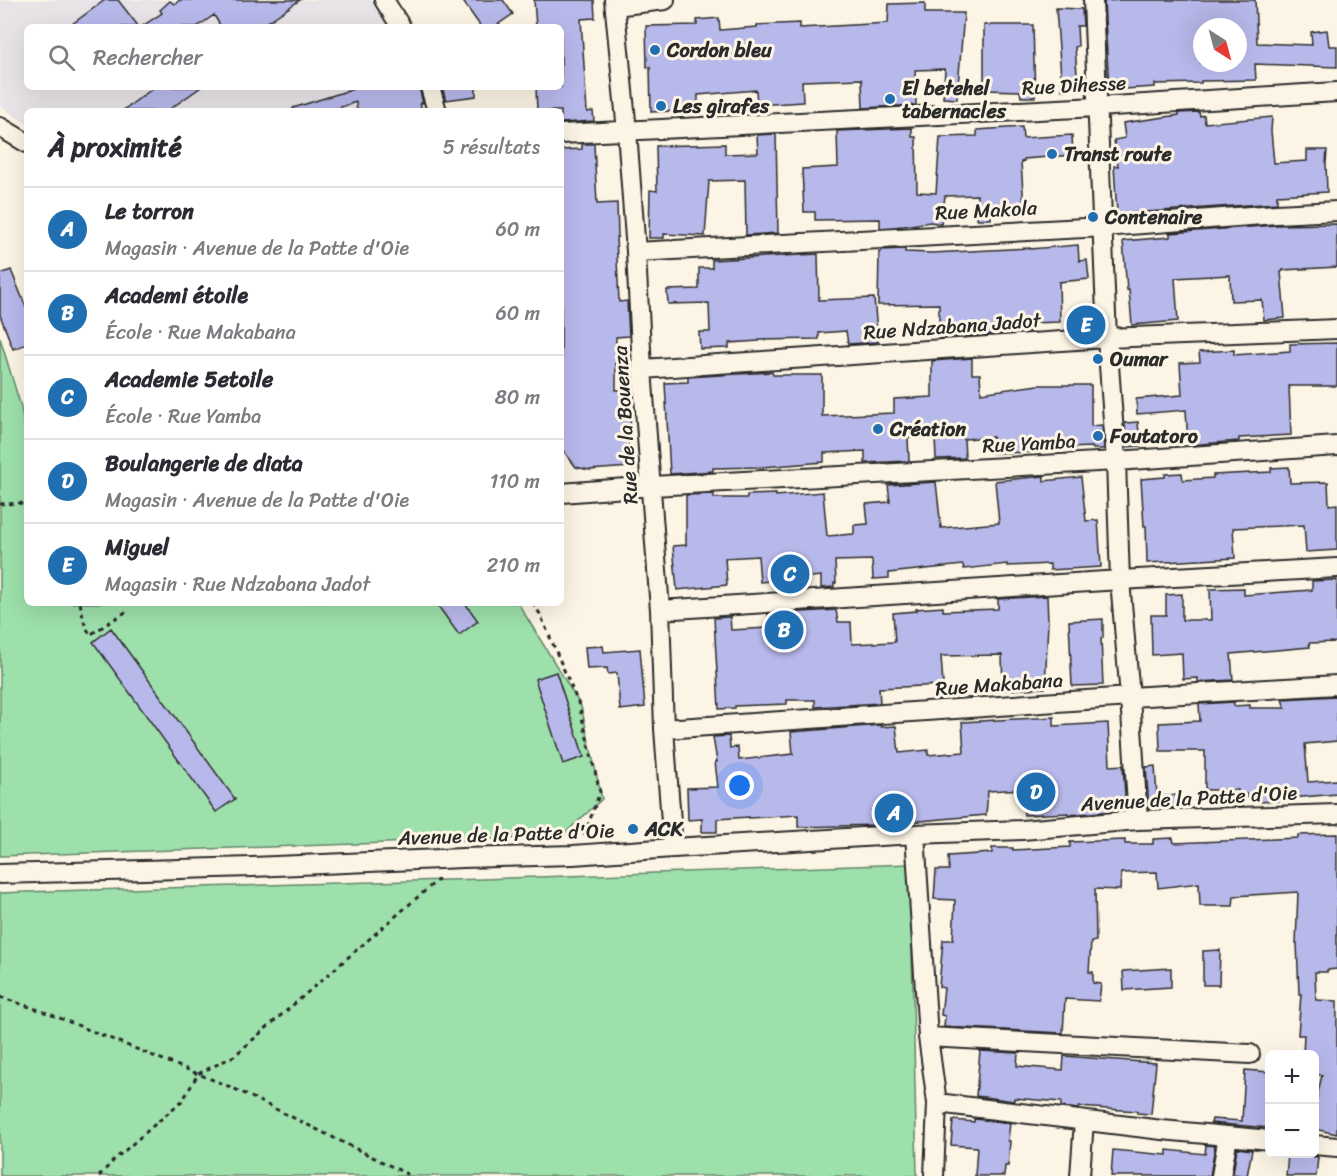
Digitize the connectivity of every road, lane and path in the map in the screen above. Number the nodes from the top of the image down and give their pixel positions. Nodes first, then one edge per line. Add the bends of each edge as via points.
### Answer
1 (384, 0) edge
2 (665, 0) edge
3 (1093, 0) edge
4 (615, 3) edge
5 (399, 24) edge
6 (431, 90) edge
7 (1337, 92) edge
8 (1097, 107) junction
9 (436, 108) edge
10 (0, 127) edge
11 (627, 131) junction
12 (564, 134) edge
13 (24, 141) edge
14 (1337, 211) edge
15 (1103, 226) junction
16 (636, 252) junction
17 (1337, 328) edge
18 (1107, 338) junction
19 (642, 369) junction
20 (1337, 446) edge
21 (1116, 461) junction
22 (652, 486) junction
23 (564, 493) edge
24 (24, 503) edge
25 (0, 504) edge
26 (1337, 568) edge
27 (1120, 580) junction
28 (81, 606) edge
29 (535, 606) edge
30 (660, 610) junction
31 (127, 611) dead end
32 (1337, 685) edge
33 (1130, 697) junction
34 (664, 729) junction
35 (1337, 814) edge
36 (1138, 820) junction
37 (915, 834) junction
38 (673, 848) junction
39 (573, 855) junction
40 (463, 858) junction
41 (0, 874) edge
42 (0, 997) edge
43 (928, 1037) junction
44 (1250, 1054) dead end
45 (198, 1074) junction
46 (937, 1104) junction
47 (1084, 1121) junction
48 (1228, 1136) junction
49 (1265, 1140) edge
50 (1319, 1145) edge
51 (1337, 1147) edge
52 (99, 1176) edge
53 (411, 1176) edge
54 (934, 1176) edge
55 (1080, 1176) edge
56 (1221, 1176) edge

1 - 5 street
2 - 4 street
3 - 8 street
4 - 11 street, Rue de la Bouenza
6 - 9 street
7 - 8 street, Rue Dihesse
8 - 11 street, Rue Dihesse
8 - 15 street
10 - 13 street
11 - 12 street, Rue Dihesse
11 - 16 street, Rue de la Bouenza
14 - 15 street, Rue Makola
15 - 16 street, Rue Makola
15 - 18 street
16 - 19 street, Rue de la Bouenza
17 - 18 street, Rue Ndzabana Jadot
18 - 19 street, Rue Ndzabana Jadot
18 - 21 street
19 - 22 street, Rue de la Bouenza
20 - 21 street, Rue Yamba
21 - 22 street, Rue Yamba
21 - 27 street
22 - 23 street, Rue Yamba
22 - 30 street, Rue de la Bouenza
24 - 25 path
26 - 27 street
27 - 30 street
27 - 33 street
28 - 31 path via 90,635
29 - 39 path via 579,705 600,792
30 - 34 street, Rue de la Bouenza
32 - 33 street, Rue Makabana
33 - 34 street, Rue Makabana
33 - 36 street
34 - 38 street, Rue de la Bouenza
35 - 36 street, Avenue de la Patte d'Oie
36 - 37 street, Avenue de la Patte d'Oie
37 - 38 street, Avenue de la Patte d'Oie
37 - 43 street
38 - 39 street, Avenue de la Patte d'Oie
39 - 40 street, Avenue de la Patte d'Oie
40 - 41 street, Avenue de la Patte d'Oie
40 - 45 path via 234,1056
42 - 45 path
43 - 44 street
43 - 46 street
45 - 52 path via 183,1100
45 - 53 path
46 - 47 street
46 - 54 street
47 - 48 street
47 - 55 street
48 - 49 street
48 - 56 street
50 - 51 street

